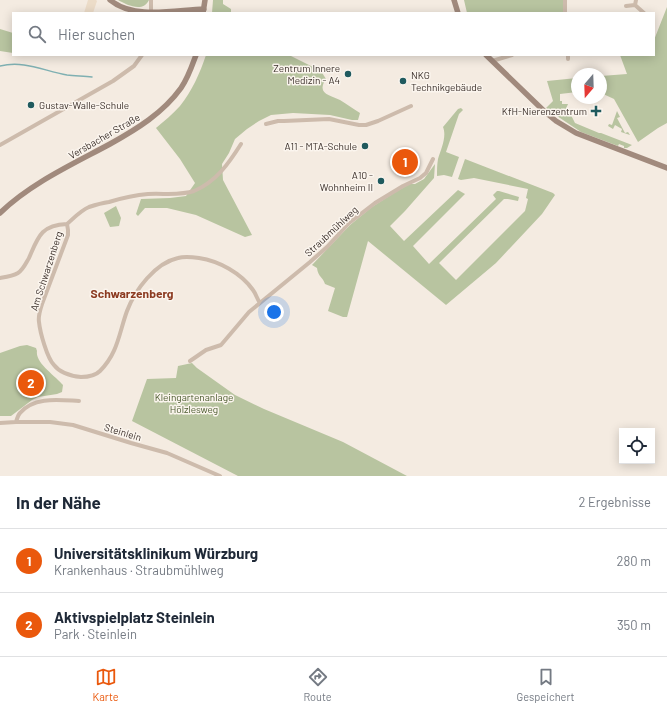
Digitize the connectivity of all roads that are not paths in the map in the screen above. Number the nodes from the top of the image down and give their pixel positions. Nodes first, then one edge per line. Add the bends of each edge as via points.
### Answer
1 (110, 0) edge
2 (152, 0) edge
3 (205, 0) edge
4 (454, 0) edge
5 (565, 0) edge
6 (636, 2) edge
7 (626, 6) dead end
8 (204, 11) edge
9 (142, 12) edge
10 (151, 12) edge
11 (178, 12) edge
12 (458, 12) edge
13 (565, 12) edge
14 (643, 12) edge
15 (141, 56) edge
16 (196, 56) edge
17 (487, 56) edge
18 (509, 56) edge
19 (492, 61) junction
20 (410, 106) dead end
21 (266, 124) dead end
22 (241, 144) dead end
23 (0, 145) edge
24 (433, 159) dead end
25 (667, 168) edge
26 (0, 213) edge
27 (67, 224) junction
28 (0, 278) edge
29 (260, 303) junction
30 (190, 361) dead end
31 (79, 401) dead end
32 (16, 422) junction
33 (0, 424) edge
34 (220, 476) edge

1 - 9 street via 123,8
2 - 10 street
3 - 8 street
4 - 12 street
5 - 13 street
6 - 7 street
6 - 14 street
8 - 11 street
15 - 23 street via 134,66 113,81
16 - 26 street, Versbacher Straße via 182,87 157,114 130,132 52,175
17 - 19 street
18 - 19 street
19 - 25 street via 556,121 576,133
20 - 21 street via 378,122 366,125 329,119
22 - 27 street, Am Schwarzenberg via 228,164 203,186 186,193 131,196 99,204 79,213
24 - 29 street, Straubmühlweg via 426,173 420,178 375,203 354,219 327,247
27 - 28 street, Am Schwarzenberg via 48,228 39,236 19,273
27 - 29 street, Am Schwarzenberg via 68,235 42,304 39,322 49,358 59,370 67,374 86,377 94,376 101,371 116,350 128,309 135,295 150,274 178,258 208,260 235,272 253,290
29 - 30 street via 221,345 206,350
31 - 32 street via 50,400 33,403 20,414
32 - 33 street, Steinlein
32 - 34 street, Steinlein via 73,424 167,453

